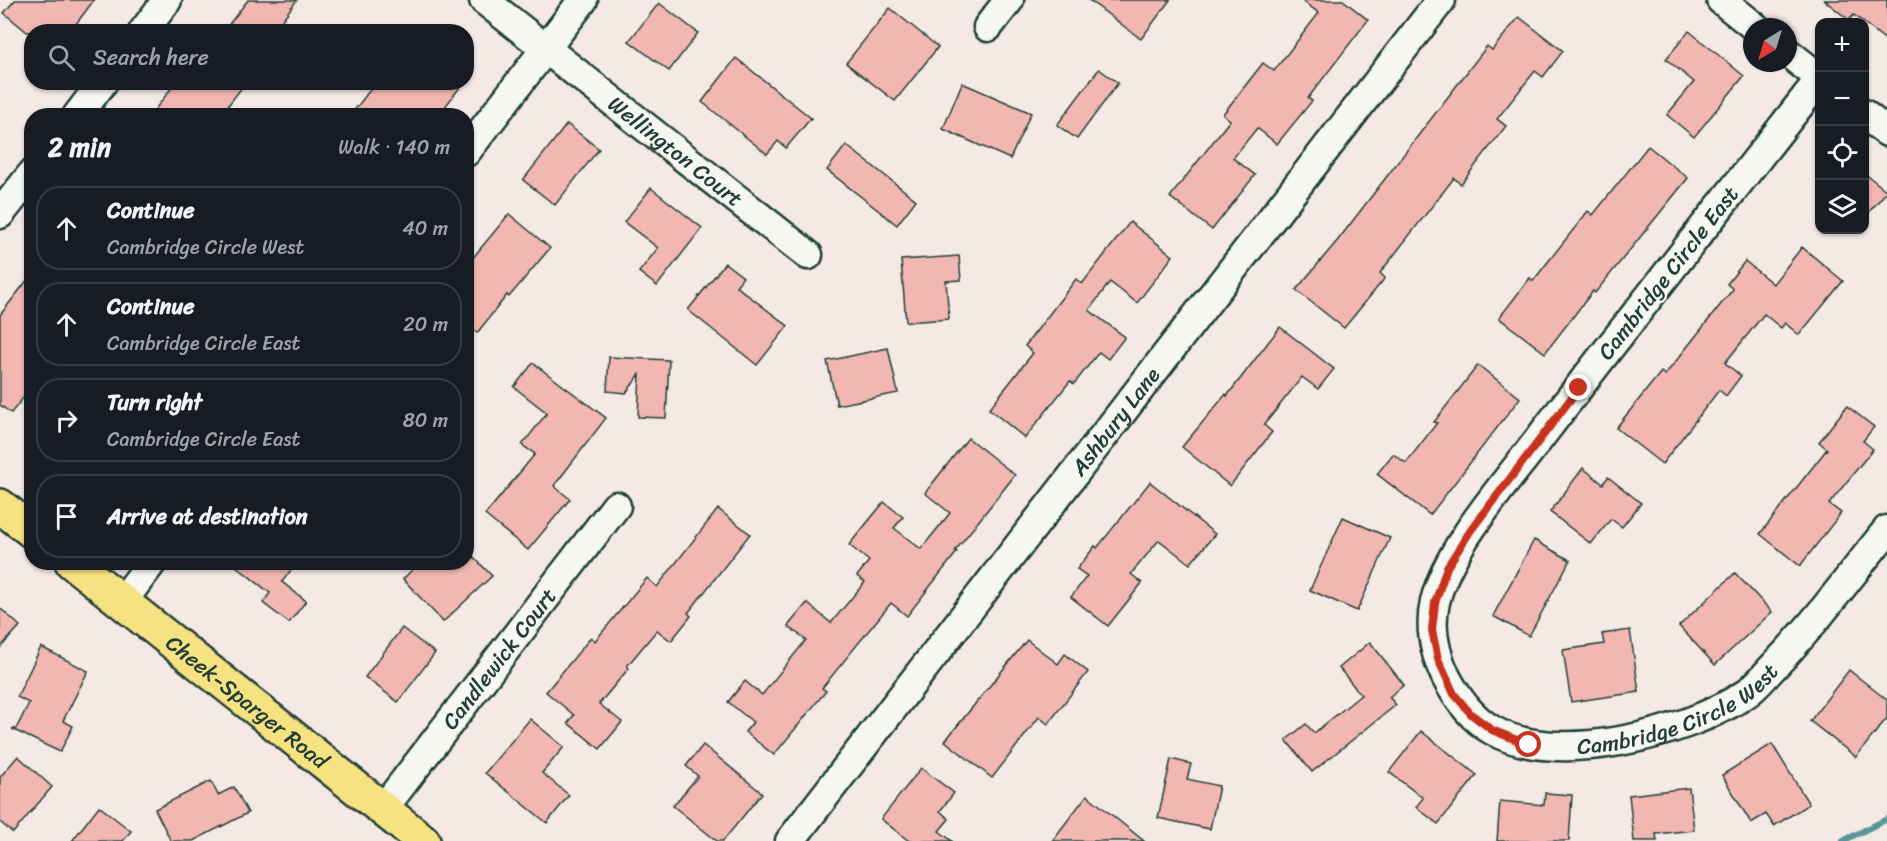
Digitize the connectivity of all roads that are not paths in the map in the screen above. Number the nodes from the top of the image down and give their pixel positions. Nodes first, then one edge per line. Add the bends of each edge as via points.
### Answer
1 (167, 0) edge
2 (484, 0) edge
3 (583, 0) edge
4 (1009, 0) edge
5 (1441, 0) edge
6 (1721, 0) edge
7 (1744, 18) edge
8 (149, 24) edge
9 (988, 27) dead end
10 (545, 48) junction
11 (1797, 60) edge
12 (1815, 75) edge
13 (1815, 85) edge
14 (97, 90) edge
15 (83, 108) edge
16 (1869, 118) edge
17 (1887, 132) edge
18 (474, 141) edge
19 (24, 184) edge
20 (0, 214) edge
21 (808, 255) dead end
22 (0, 506) edge
23 (616, 506) dead end
24 (24, 525) edge
25 (1887, 530) edge
26 (82, 570) edge
27 (146, 570) edge
28 (122, 602) junction
29 (1438, 659) joint
30 (383, 809) junction
31 (423, 841) edge
32 (790, 841) edge

1 - 8 street
2 - 10 street, Wellington Court
3 - 10 street
4 - 9 street
5 - 32 street, Ashbury Lane
6 - 7 street
10 - 18 street
10 - 21 street, Wellington Court
11 - 12 street
13 - 29 street, Cambridge Circle East via 1471,530 1447,567 1435,603 1432,630
14 - 15 street
16 - 17 street
19 - 20 street
22 - 24 main road
23 - 30 street, Candlewick Court
25 - 29 street, Cambridge Circle West via 1799,640 1746,694 1703,718 1645,736 1561,747 1529,745 1492,730 1471,714 1454,694
26 - 28 main road, Cheek-Sparger Road
27 - 28 street
28 - 30 main road, Cheek-Sparger Road
30 - 31 main road, Cheek-Sparger Road

